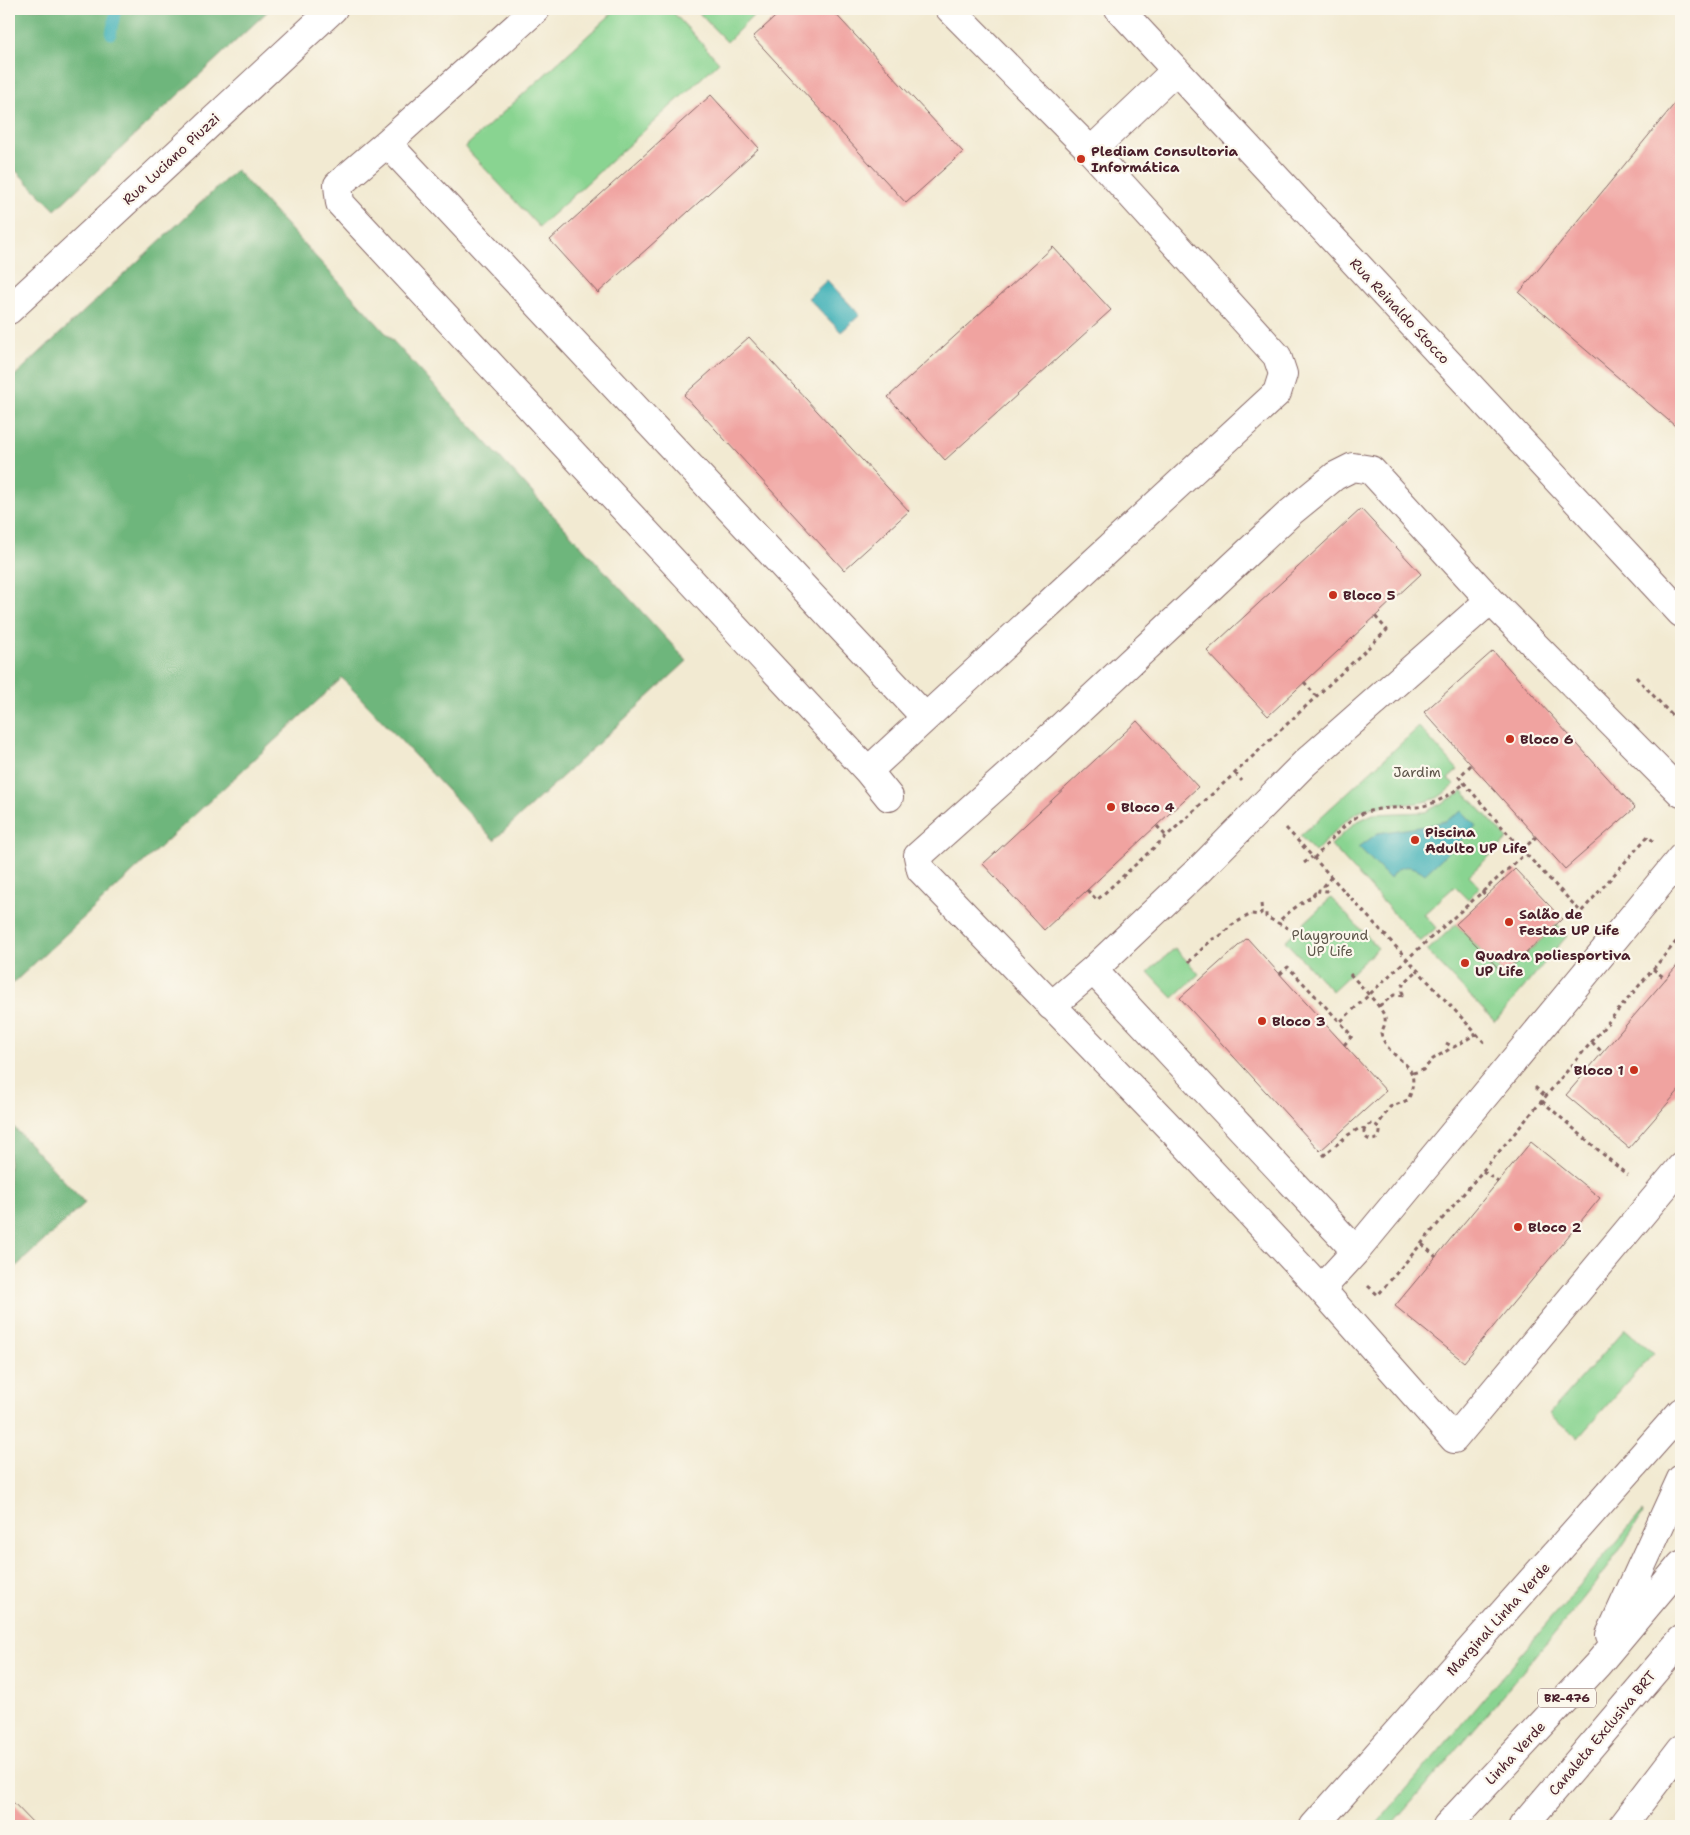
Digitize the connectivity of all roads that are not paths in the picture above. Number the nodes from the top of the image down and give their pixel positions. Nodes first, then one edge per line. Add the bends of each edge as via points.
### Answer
1 (333, 9) edge
2 (536, 9) edge
3 (950, 9) edge
4 (1119, 9) edge
5 (1176, 70) junction
6 (387, 144) junction
7 (1091, 151) junction
8 (9, 310) edge
9 (1490, 600) junction
10 (1681, 613) edge
11 (925, 718) junction
12 (868, 771) junction
13 (1681, 793) edge
14 (889, 797) dead end
15 (1681, 858) edge
16 (1093, 970) junction
17 (1051, 1006) junction
18 (1681, 1167) edge
19 (1350, 1258) junction
20 (1322, 1289) junction
21 (1681, 1412) edge
22 (1681, 1479) edge
23 (1681, 1565) edge
24 (1681, 1640) edge
25 (1597, 1665) junction
26 (1681, 1749) edge
27 (1314, 1826) edge
28 (1447, 1826) edge
29 (1523, 1826) edge
30 (1622, 1826) edge

1 - 8 main road, Rua Luciano Piuzzi
2 - 6 main road
3 - 7 main road
4 - 5 main road, Rua Reinaldo Stocco
5 - 7 main road
5 - 10 main road, Rua Reinaldo Stocco
6 - 11 main road
6 - 12 main road via 338,185 340,203
7 - 11 main road via 1277,356 1283,374 1277,393
9 - 13 main road
9 - 16 main road via 1305,763
9 - 17 main road via 1371,470 1353,467 1335,476 1291,512 918,856 921,870
11 - 12 main road
12 - 14 main road
15 - 19 main road
16 - 17 main road
16 - 19 main road
17 - 20 main road
18 - 20 main road via 1454,1439
19 - 20 main road
21 - 27 main road, Marginal Linha Verde
22 - 25 main road
23 - 25 main road, Linha Verde / BR-476
24 - 29 main road, Canaleta Exclusiva BRT
25 - 28 main road, Linha Verde / BR-476
26 - 30 main road

